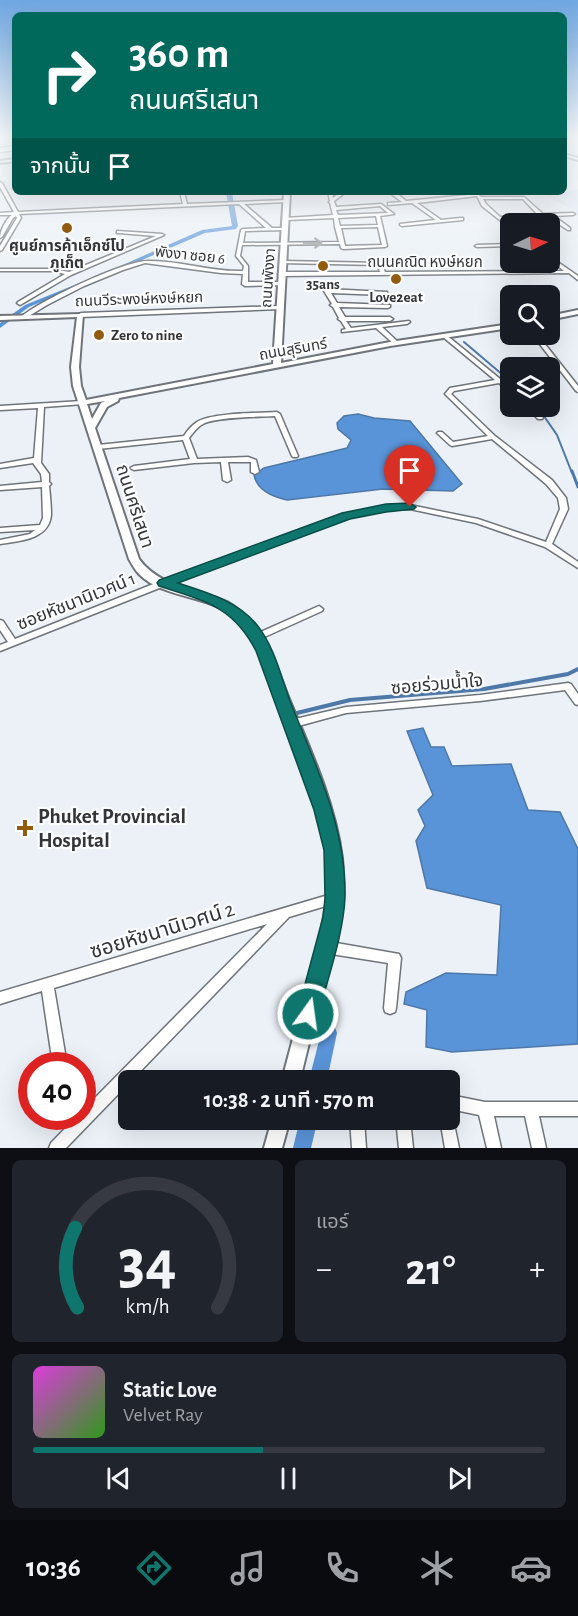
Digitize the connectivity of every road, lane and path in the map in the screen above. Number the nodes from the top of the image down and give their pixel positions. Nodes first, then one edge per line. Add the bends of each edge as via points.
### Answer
1 (5, 192) edge
2 (183, 195) edge
3 (286, 195) edge
4 (330, 195) edge
5 (341, 195) edge
6 (395, 195) edge
7 (478, 195) edge
8 (286, 201) junction
9 (412, 201) junction
10 (331, 202) junction
11 (405, 202) junction
12 (238, 203) junction
13 (390, 204) dead end
14 (185, 206) junction
15 (333, 209) junction
16 (539, 213) edge
17 (0, 214) edge
18 (17, 214) junction
19 (573, 214) dead end
20 (560, 215) edge
21 (378, 216) junction
22 (334, 218) junction
23 (499, 218) edge
24 (286, 219) junction
25 (461, 219) dead end
26 (440, 221) junction
27 (0, 224) edge
28 (7, 224) junction
29 (560, 224) edge
30 (402, 225) dead end
31 (380, 226) junction
32 (337, 227) junction
33 (285, 229) junction
34 (567, 229) dead end
35 (270, 230) junction
36 (2, 231) edge
37 (119, 232) dead end
38 (0, 237) edge
39 (341, 243) junction
40 (240, 244) junction
41 (284, 244) junction
42 (500, 245) edge
43 (477, 246) dead end
44 (1, 248) edge
45 (283, 262) junction
46 (560, 266) edge
47 (578, 269) edge
48 (0, 270) edge
49 (567, 271) junction
50 (246, 272) junction
51 (69, 274) junction
52 (281, 274) junction
53 (383, 274) junction
54 (578, 279) edge
55 (281, 284) junction
56 (20, 303) dead end
57 (333, 305) junction
58 (388, 306) junction
59 (279, 308) junction
60 (578, 312) edge
61 (81, 315) junction
62 (560, 316) edge
63 (22, 317) junction
64 (2, 318) edge
65 (341, 319) junction
66 (391, 321) junction
67 (407, 322) dead end
68 (374, 327) junction
69 (500, 328) edge
70 (446, 336) junction
71 (393, 344) junction
72 (543, 345) edge
73 (277, 365) junction
74 (500, 381) joint
75 (77, 386) junction
76 (578, 390) edge
77 (123, 395) junction
78 (82, 403) junction
79 (41, 407) junction
80 (0, 408) edge
81 (92, 427) junction
82 (440, 433) dead end
83 (494, 437) junction
84 (186, 438) junction
85 (98, 447) junction
86 (295, 456) dead end
87 (37, 460) junction
88 (224, 460) junction
89 (194, 461) junction
90 (0, 466) edge
91 (134, 468) dead end
92 (255, 472) dead end
93 (227, 480) dead end
94 (47, 484) junction
95 (0, 488) edge
96 (43, 527) junction
97 (0, 530) edge
98 (0, 542) edge
99 (548, 544) junction
100 (578, 566) edge
101 (164, 583) junction
102 (319, 609) dead end
103 (0, 623) edge
104 (256, 637) junction
105 (13, 643) junction
106 (0, 648) edge
107 (578, 702) edge
108 (291, 724) junction
109 (335, 898) junction
110 (284, 914) junction
111 (325, 947) junction
112 (47, 984) junction
113 (0, 998) edge
114 (390, 1008) dead end
115 (58, 1052) edge
116 (294, 1070) edge
117 (460, 1104) edge
118 (530, 1108) junction
119 (485, 1109) junction
120 (578, 1109) edge
121 (278, 1130) edge
122 (358, 1130) edge
123 (404, 1130) edge
124 (449, 1130) edge
125 (56, 1148) edge
126 (273, 1148) edge
127 (359, 1148) edge
128 (406, 1148) edge
129 (452, 1148) edge
130 (494, 1148) edge
131 (539, 1148) edge

1 - 18 street
2 - 14 street
3 - 8 street, ถนนพังงา
4 - 10 street
5 - 10 street
6 - 11 street
7 - 9 street
7 - 16 street via 524,198
7 - 23 street
8 - 12 street
8 - 24 street, ถนนพังงา
9 - 11 street
9 - 26 street
10 - 15 street
11 - 13 street
12 - 14 street
12 - 35 street
14 - 18 street
15 - 21 street via 381,205 392,214
15 - 22 street
17 - 18 street
18 - 28 street
18 - 44 street via 19,218
19 - 20 street
21 - 22 street
21 - 31 street
22 - 24 street
22 - 32 street
24 - 33 street, ถนนพังงา
25 - 26 street
26 - 30 street
27 - 28 street
28 - 36 street
29 - 34 street
31 - 32 street
31 - 39 street via 386,246 343,248
32 - 39 street
33 - 35 street
33 - 41 street, ถนนพังงา
35 - 40 street via 243,230
36 - 38 street
37 - 51 street via 162,235
41 -> 39 street
40 - 41 street
40 - 50 street via 238,256
41 - 45 street, ถนนพังงา
42 - 43 street
45 - 52 street, ถนนพังงา
45 - 53 street via 380,264
46 - 49 street
47 - 49 street, ถนนคณิต หงษ์หยก
48 - 51 street via 53,270
49 - 53 street, ถนนคณิต หงษ์หยก
49 - 54 street
50 - 55 street, พังงา ซอย 6 via 245,284
50 - 63 street, พังงา ซอย 6 via 138,263
51 - 56 street
52 - 53 street, ถนนคณิต หงษ์หยก
52 - 55 street, ถนนพังงา
55 - 59 street, ถนนพังงา
57 - 58 street
57 - 58 street via 327,291 385,290
57 - 65 street
58 - 66 street
59 - 61 street, ถนนวีระพงษ์หงษ์หยก
59 - 73 street, ถนนพังงา
60 - 62 street
61 - 63 street, ถนนวีระพงษ์หงษ์หยก
61 - 75 street, ถนนศรีเสนา via 75,367
63 - 64 street, ถนนวีระพงษ์หงษ์หยก
65 - 66 street
65 - 68 street via 346,331
66 - 67 street
66 - 68 street
68 - 71 street
69 - 70 street, ถนนสุรินทร์
70 - 71 street, ถนนสุรินทร์
70 - 74 street
71 - 73 street, ถนนสุรินทร์
72 - 76 street
73 - 77 street, ถนนสุรินทร์
74 - 83 street via 452,389 448,394
75 - 77 street via 98,395
75 - 78 street, ถนนศรีเสนา
77 - 78 street, ถนนสุรินทร์
77 - 81 street via 104,405
78 - 79 street
78 - 81 street, ถนนศรีเสนา
79 - 80 street
79 - 87 street
81 - 85 street, ถนนศรีเสนา
82 - 83 street via 452,444
83 - 99 street via 549,482 562,498 564,509
84 - 85 street
84 - 86 street via 201,422 277,414
84 - 89 street
85 - 101 street, ถนนศรีเสนา via 134,559 144,573
87 - 90 street
87 - 94 street
88 - 89 street
88 - 92 street via 254,461
88 - 93 street
89 - 91 street
94 - 95 street
94 - 96 street via 47,518
96 - 97 street
96 - 98 street via 32,536
99 - 100 street
99 - 101 street via 434,511 386,508 346,516
101 - 104 street, ถนนศรีเสนา via 233,610
101 - 105 street, ซอยหัชนานิเวศน์ 1
102 - 104 street
103 - 105 street
104 - 108 street, ถนนศรีเสนา
105 - 106 street, ซอยหัชนานิเวศน์ 1
107 - 108 street, ซอยร่วมน้ำใจ via 568,686 345,710
108 - 109 street, ถนนศรีเสนา via 323,810 333,850
109 - 110 street, ซอยหัชนานิเวศน์ 2
109 - 111 street, ถนนศรีเสนา
110 - 112 street, ซอยหัชนานิเวศน์ 2
110 - 125 street
111 - 114 street via 395,958
111 - 116 street, ถนนศรีเสนา
112 - 113 street, ซอยหัชนานิเวศน์ 2
112 - 115 street
117 - 119 street
118 - 119 street
118 - 120 street
118 - 131 street
119 - 130 street
121 - 126 street
122 - 127 street
123 - 128 street
124 - 129 street

